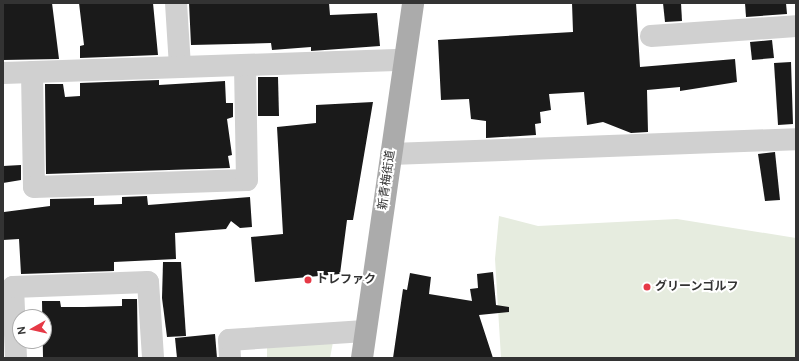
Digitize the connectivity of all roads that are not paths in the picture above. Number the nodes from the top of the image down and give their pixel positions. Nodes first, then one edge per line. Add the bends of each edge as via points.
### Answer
1 (176, 3) edge
2 (413, 3) edge
3 (796, 26) edge
4 (651, 36) dead end
5 (404, 60) junction
6 (245, 65) junction
7 (180, 67) junction
8 (32, 72) junction
9 (3, 73) edge
10 (796, 139) edge
11 (391, 154) junction
12 (365, 332) junction
13 (16, 358) edge
14 (153, 358) edge
15 (230, 358) edge
16 (362, 358) edge

1 - 7 street
2 - 5 main road, 新青梅街道
3 - 4 street
5 - 6 street
5 - 11 main road, 新青梅街道
6 - 7 street
6 - 8 street via 247,180 34,187
7 - 8 street
8 - 9 street
10 - 11 street
11 - 12 main road, 新青梅街道
12 - 15 street via 229,340
12 - 16 main road, 新青梅街道
13 - 14 street via 13,287 148,282

